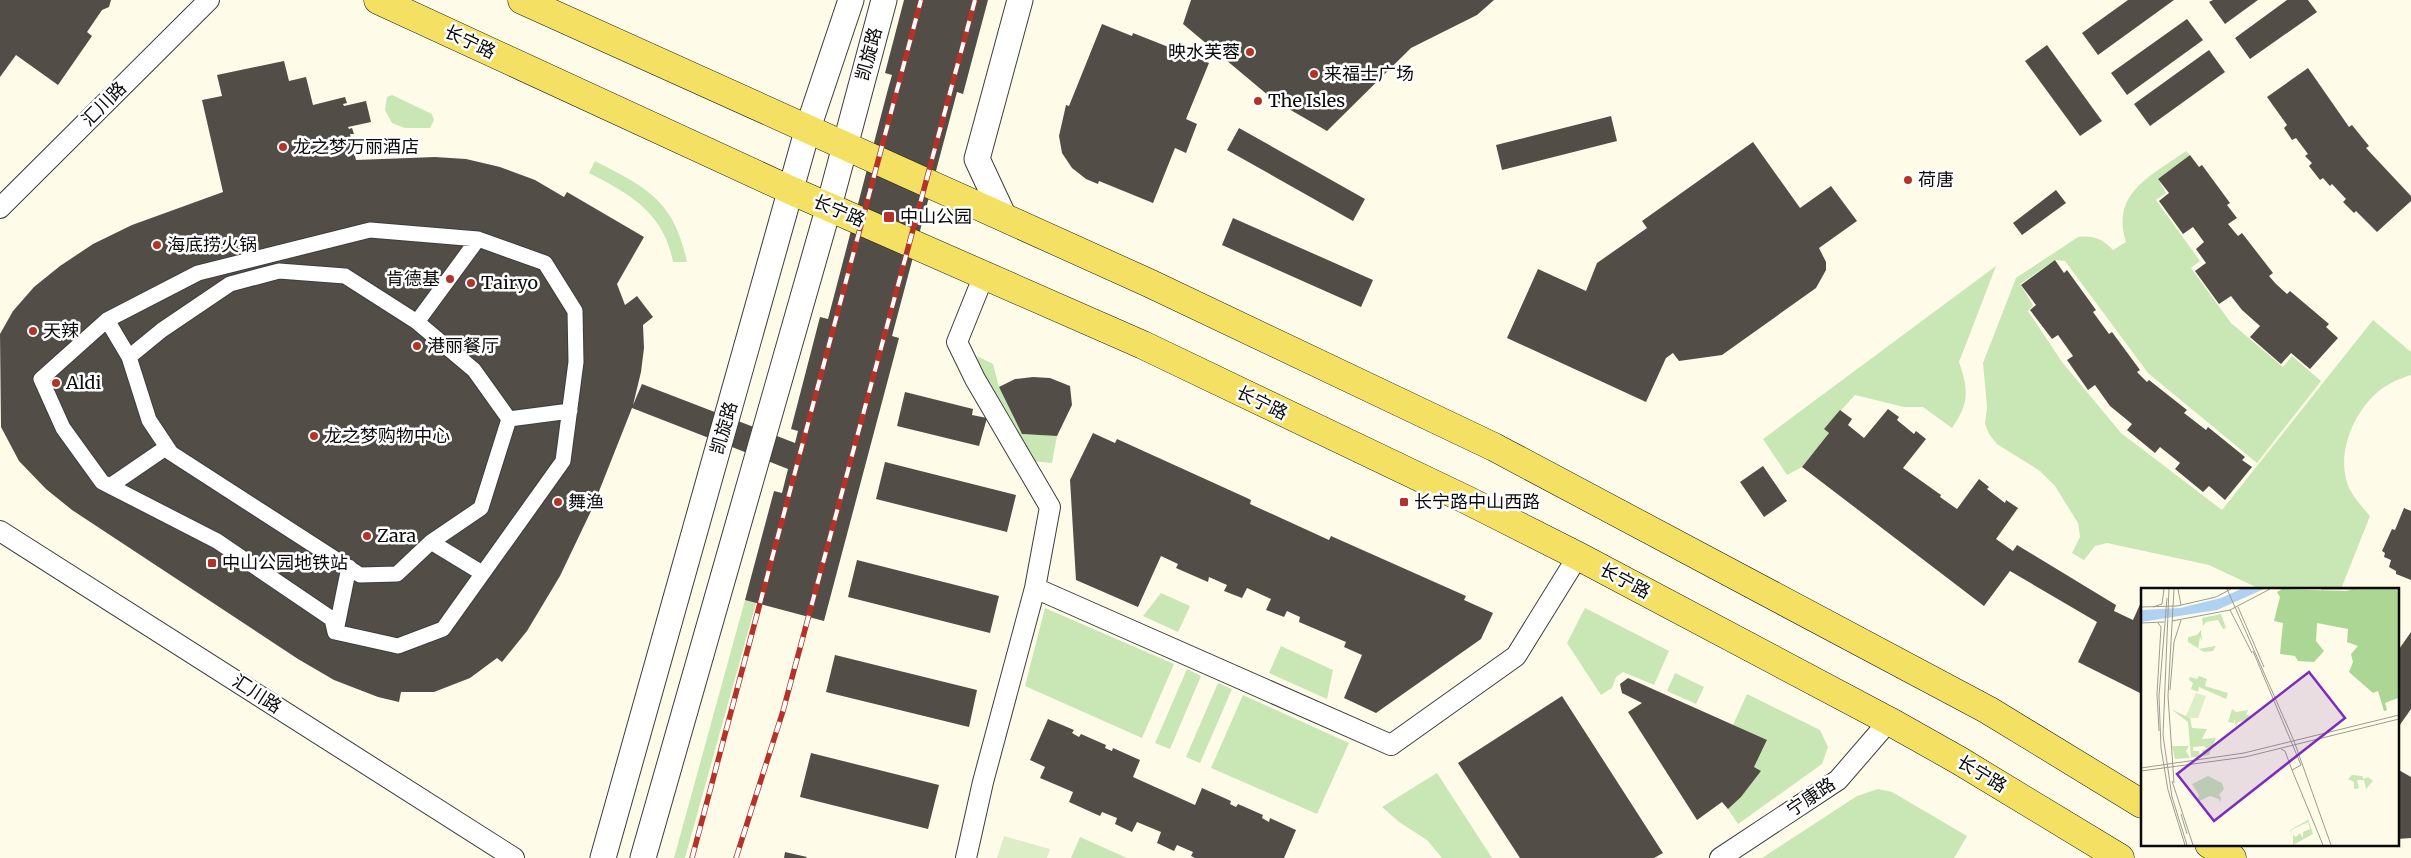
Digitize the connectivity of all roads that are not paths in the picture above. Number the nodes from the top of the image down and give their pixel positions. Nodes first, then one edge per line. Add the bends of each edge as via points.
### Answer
1 (209, 0) edge
2 (378, 0) edge
3 (522, 0) edge
4 (851, 0) edge
5 (884, 0) edge
6 (1020, 0) edge
7 (808, 128) junction
8 (845, 145) junction
9 (790, 190) junction
10 (829, 206) junction
11 (0, 208) edge
12 (1004, 217) junction
13 (478, 239) junction
14 (984, 275) junction
15 (107, 320) junction
16 (417, 322) junction
17 (129, 357) junction
18 (570, 411) junction
19 (509, 420) junction
20 (167, 447) junction
21 (110, 486) junction
22 (0, 531) edge
23 (431, 542) junction
24 (1578, 556) junction
25 (349, 567) junction
26 (482, 573) junction
27 (1035, 588) junction
28 (335, 632) junction
29 (1889, 721) junction
30 (2141, 803) edge
31 (2212, 846) edge
32 (514, 858) edge
33 (603, 858) edge
34 (643, 858) edge
35 (966, 858) edge
36 (1720, 858) edge
37 (2120, 858) edge
38 (2232, 858) edge

1 - 11 street, 汇川路
2 - 9 main road, 长宁路
3 - 7 main road
4 - 7 street, 凯旋路
5 - 8 street, 凯旋路
6 - 12 street via 977,160
7 - 8 main road
7 - 9 street, 凯旋路
8 - 10 street, 凯旋路
8 - 12 main road
9 - 10 main road, 长宁路
9 - 33 street, 凯旋路
10 - 14 main road, 长宁路
10 - 34 street, 凯旋路
12 - 30 main road via 1494,447 1988,710
13 - 15 street via 370,230 198,273
13 - 16 street
13 - 18 street via 545,263 574,311 576,362
14 - 24 main road, 长宁路 via 1143,346
14 - 27 street via 957,342 975,379 1050,506
15 - 17 street
15 - 21 street via 41,379 63,428 102,482
16 - 17 street via 345,276 279,271 230,284 162,330
16 - 19 street via 474,370
17 - 20 street via 149,420
18 - 19 street
18 - 26 street via 563,461
19 - 23 street via 482,508
20 - 21 street
20 - 25 street via 171,453
21 - 28 street via 217,541 332,619
22 - 32 street, 汇川路
23 - 25 street via 397,574 360,575
23 - 26 street
24 - 27 street via 1516,656 1391,745
24 - 29 main road, 长宁路
25 - 28 street
26 - 28 street via 444,629 398,646
27 - 35 street via 985,773
29 - 36 street, 宁康路 via 1838,780
29 - 37 main road, 长宁路
31 - 38 main road

